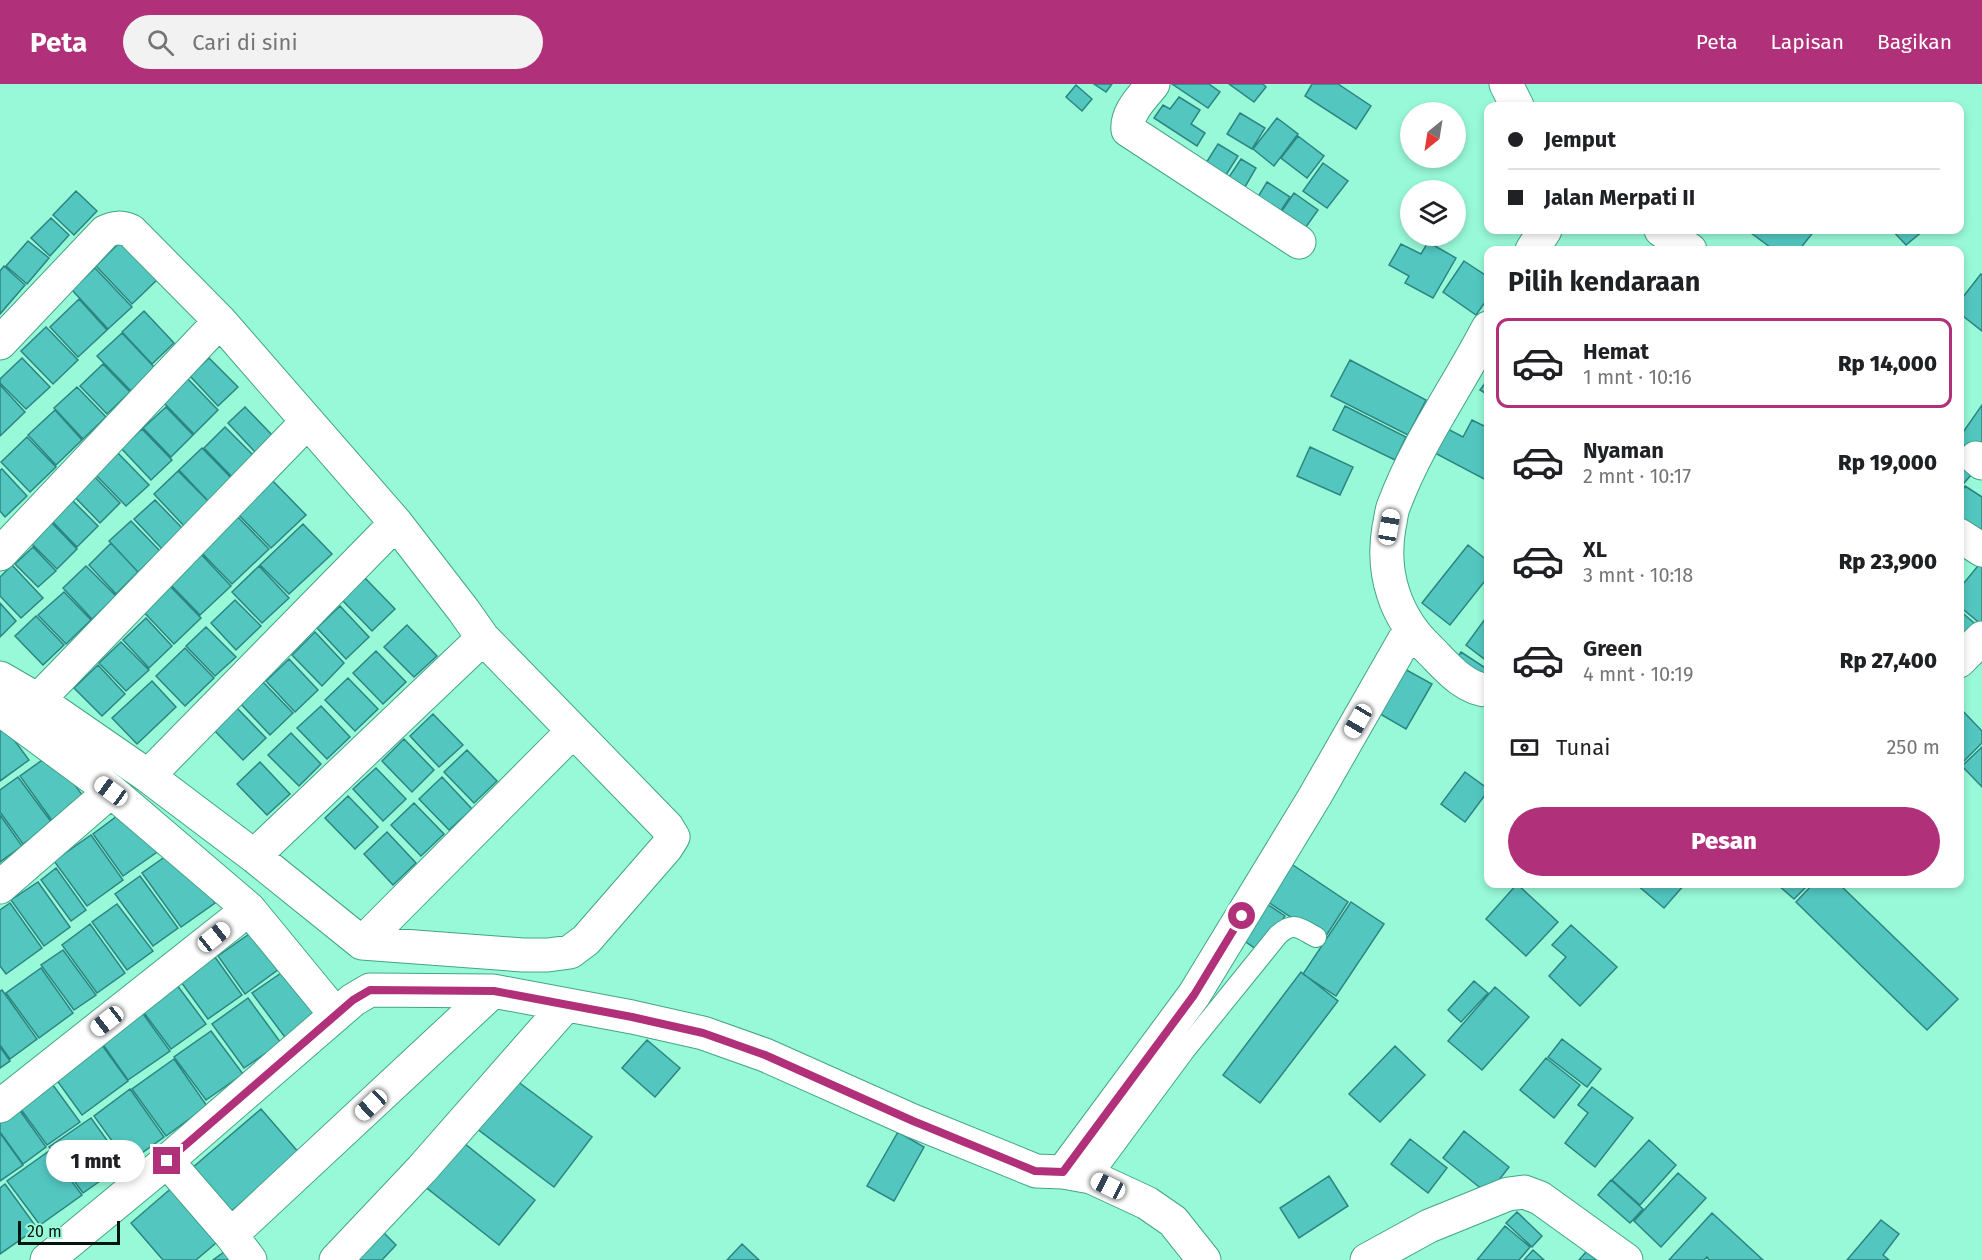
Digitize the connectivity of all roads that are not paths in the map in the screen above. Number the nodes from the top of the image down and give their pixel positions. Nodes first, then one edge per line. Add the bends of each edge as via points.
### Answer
1 (1153, 84) edge
2 (1506, 84) edge
3 (1515, 102) edge
4 (1667, 234) edge
5 (1299, 242) dead end
6 (1684, 246) edge
7 (220, 321) junction
8 (1484, 335) edge
9 (0, 343) edge
10 (307, 422) junction
11 (396, 524) junction
12 (1964, 538) edge
13 (1982, 550) edge
14 (0, 554) edge
15 (1410, 630) junction
16 (483, 638) junction
17 (1982, 638) edge
18 (1964, 656) edge
19 (0, 678) edge
20 (1484, 689) edge
21 (38, 700) junction
22 (0, 709) edge
23 (573, 732) junction
24 (148, 776) junction
25 (111, 791) junction
26 (254, 856) junction
27 (0, 887) edge
28 (249, 909) junction
29 (1316, 937) dead end
30 (362, 943) junction
31 (494, 991) junction
32 (566, 1005) junction
33 (336, 1014) junction
34 (0, 1106) edge
35 (167, 1161) junction
36 (1077, 1175) junction
37 (240, 1247) edge
38 (47, 1260) edge
39 (336, 1260) edge
40 (1204, 1260) edge
41 (1367, 1260) edge
42 (1626, 1260) edge

1 - 5 street via 1128,118 1128,130
2 - 3 street
4 - 6 street
7 - 9 street via 140,238 121,227 105,232
7 - 10 street
7 - 14 street
8 - 15 street via 1393,506 1386,548 1390,587
10 - 11 street
10 - 21 street
11 - 16 street
11 - 24 street
12 - 13 street
15 - 20 street via 1465,682
15 - 36 street via 1194,995
16 - 23 street
16 - 26 street
17 - 18 street
19 - 21 street
21 - 24 street
22 - 25 street
23 - 30 street
23 - 30 street via 673,837 586,940 570,952 548,955
24 - 26 street
25 - 27 street
25 - 28 street
26 - 30 street
28 - 33 street
28 - 34 street
29 - 36 lane via 1296,926 1278,935
31 - 32 street
31 - 33 street via 370,990
31 - 37 street
32 - 36 street via 703,1033 765,1055 1035,1171
32 - 39 street
33 - 35 street
35 - 37 street
35 - 38 street
36 - 40 street via 1147,1203 1173,1221
41 - 42 street via 1429,1226 1508,1194 1524,1192 1540,1198

